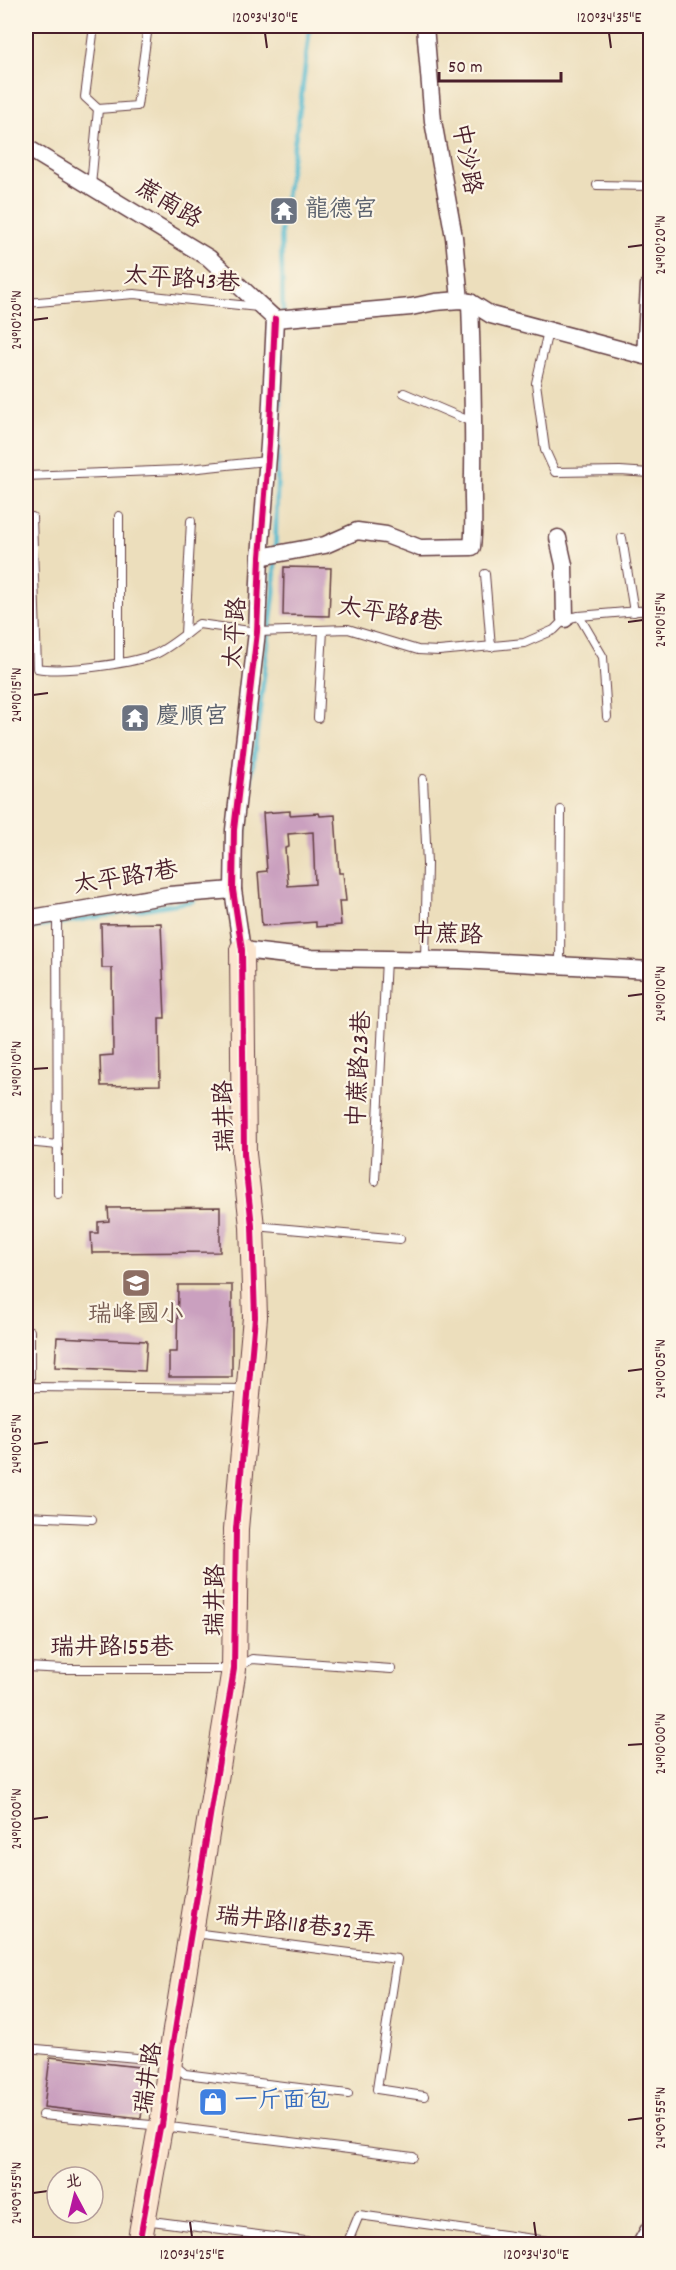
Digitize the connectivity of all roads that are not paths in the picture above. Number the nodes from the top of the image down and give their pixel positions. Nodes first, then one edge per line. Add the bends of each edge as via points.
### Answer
1 (94, 26) edge
2 (148, 26) edge
3 (424, 26) edge
4 (98, 110) junction
5 (26, 147) edge
6 (597, 185) dead end
7 (651, 186) edge
8 (91, 187) junction
9 (651, 283) edge
10 (465, 301) junction
11 (26, 303) edge
12 (270, 313) junction
13 (548, 331) junction
14 (648, 355) edge
15 (404, 393) dead end
16 (475, 423) junction
17 (266, 462) junction
18 (651, 473) edge
19 (26, 476) edge
20 (118, 516) dead end
21 (32, 517) dead end
22 (191, 521) dead end
23 (558, 538) dead end
24 (622, 538) dead end
25 (260, 557) junction
26 (485, 574) dead end
27 (651, 610) edge
28 (634, 612) junction
29 (572, 617) junction
30 (323, 630) junction
31 (258, 633) junction
32 (185, 634) junction
33 (491, 647) junction
34 (119, 663) junction
35 (607, 717) dead end
36 (318, 718) dead end
37 (423, 779) dead end
38 (561, 810) dead end
39 (233, 890) junction
40 (57, 914) junction
41 (26, 919) edge
42 (242, 950) junction
43 (386, 959) junction
44 (425, 960) junction
45 (560, 965) junction
46 (651, 970) edge
47 (26, 1142) edge
48 (58, 1145) junction
49 (375, 1181) dead end
50 (58, 1194) dead end
51 (252, 1226) junction
52 (400, 1239) dead end
53 (26, 1331) edge
54 (30, 1387) junction
55 (248, 1389) junction
56 (26, 1396) edge
57 (26, 1516) edge
58 (92, 1519) dead end
59 (26, 1667) edge
60 (234, 1669) junction
61 (392, 1669) dead end
62 (192, 1933) junction
63 (26, 2048) edge
64 (170, 2061) junction
65 (348, 2094) dead end
66 (424, 2096) dead end
67 (42, 2115) dead end
68 (162, 2127) junction
69 (412, 2157) dead end
70 (144, 2220) junction
71 (651, 2228) edge
72 (139, 2244) edge
73 (328, 2244) edge
74 (347, 2244) edge
75 (570, 2244) edge
76 (641, 2244) edge

1 - 4 lane via 85,97
2 - 4 lane via 137,105
3 - 10 street, 中沙路 via 434,121
4 - 8 lane
5 - 8 street, 蔗南路
6 - 7 lane
8 - 12 street, 蔗南路 via 209,258
9 - 14 street
10 - 12 street
10 - 13 street via 491,315
10 - 16 street, 中沙路
11 - 12 lane, 太平路43巷 via 134,294
12 - 17 street, 太平路
13 - 14 street
13 - 18 lane via 536,383 545,450 555,472
15 - 16 lane
16 - 25 street, 中沙路 via 472,547 420,548 386,535 357,531 326,545
17 - 19 lane
17 - 25 street, 太平路
20 - 34 lane
21 - 34 lane, 太平路8巷 via 37,668
22 - 32 lane
23 - 29 street
24 - 28 lane
25 - 31 street, 太平路
26 - 33 lane
27 - 28 lane
28 - 29 lane
29 - 33 lane, 太平路8巷 via 524,643
29 - 35 lane via 603,657
30 - 31 lane, 太平路8巷
30 - 33 lane, 太平路8巷 via 348,629 418,650
30 - 36 lane
31 - 32 lane, 太平路8巷 via 199,624
31 - 39 street, 太平路 via 237,801
32 - 34 lane, 太平路8巷 via 154,655
37 - 44 lane via 427,864
38 - 45 lane
39 - 40 street, 太平路7巷 via 170,895
39 - 42 street, 太平路
40 - 41 street, 太平路7巷
40 - 48 lane
42 - 43 street, 中蔗路 via 312,958
42 - 51 street, 瑞井路 via 244,1154
43 - 44 street, 中蔗路
43 - 49 lane, 中蔗路23巷
44 - 45 street, 中蔗路
45 - 46 street, 中蔗路
47 - 48 lane
48 - 50 lane
51 - 52 lane
51 - 55 street, 瑞井路 via 255,1317
53 - 54 lane via 30,1331
54 - 55 lane
54 - 56 lane
55 - 60 street, 瑞井路 via 236,1529
57 - 58 lane
59 - 60 lane, 瑞井路155巷
60 - 61 lane, 瑞井路155巷 via 252,1659
60 - 62 street, 瑞井路
62 - 64 street, 瑞井路
62 - 66 lane, 瑞井路118巷32弄 via 397,1959 377,2089
63 - 64 lane
64 - 65 lane via 185,2074
64 - 68 street, 瑞井路
67 - 68 lane
68 - 69 lane
68 - 70 street, 瑞井路
70 - 72 street, 瑞井路
70 - 73 lane
71 - 76 street
74 - 75 lane via 359,2215

